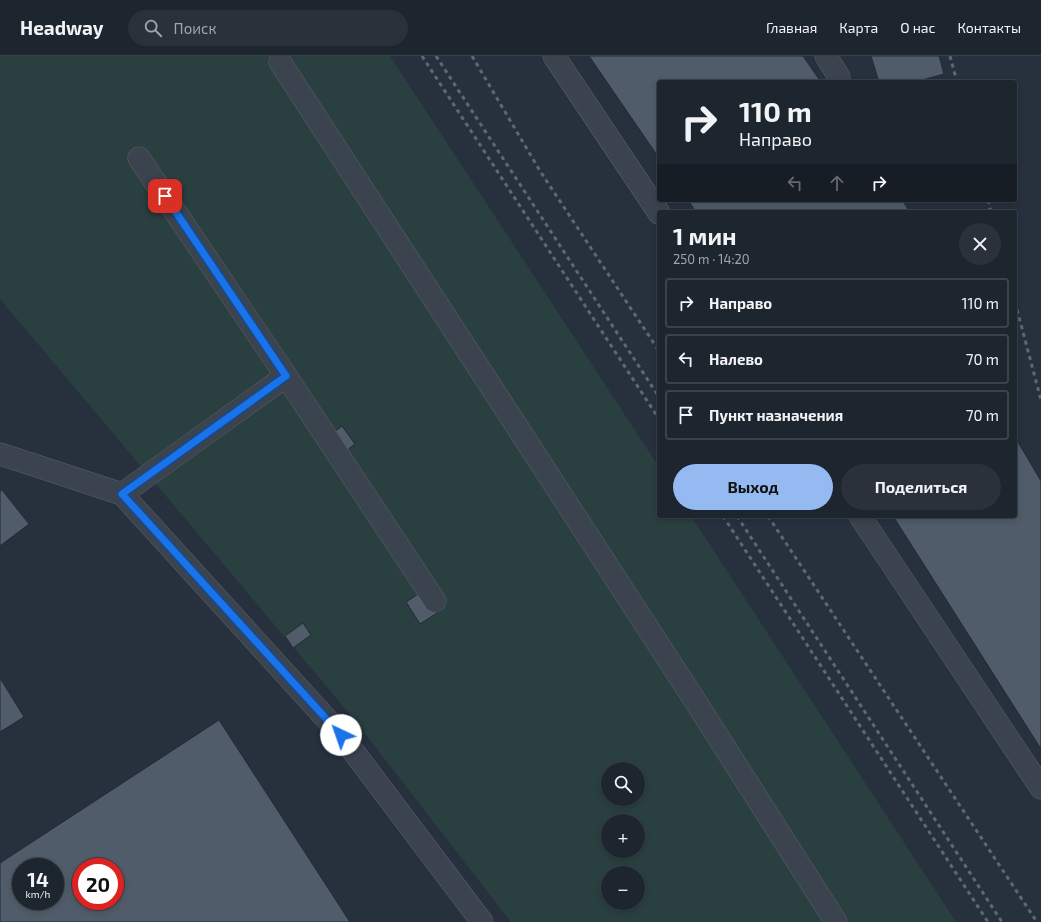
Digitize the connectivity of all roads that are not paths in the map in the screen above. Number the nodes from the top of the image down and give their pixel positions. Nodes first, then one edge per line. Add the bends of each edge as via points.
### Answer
1 (554, 56) edge
2 (826, 56) edge
3 (280, 62) dead end
4 (839, 76) dead end
5 (139, 158) dead end
6 (657, 210) edge
7 (286, 376) junction
8 (0, 454) edge
9 (122, 494) junction
10 (861, 518) edge
11 (435, 601) dead end
12 (1041, 788) edge
13 (482, 922) edge
14 (836, 922) edge

1 - 6 lane
2 - 4 lane
3 - 14 lane via 688,689
5 - 7 lane
7 - 9 lane
7 - 11 lane
8 - 9 lane
9 - 13 lane via 341,735
10 - 12 lane

